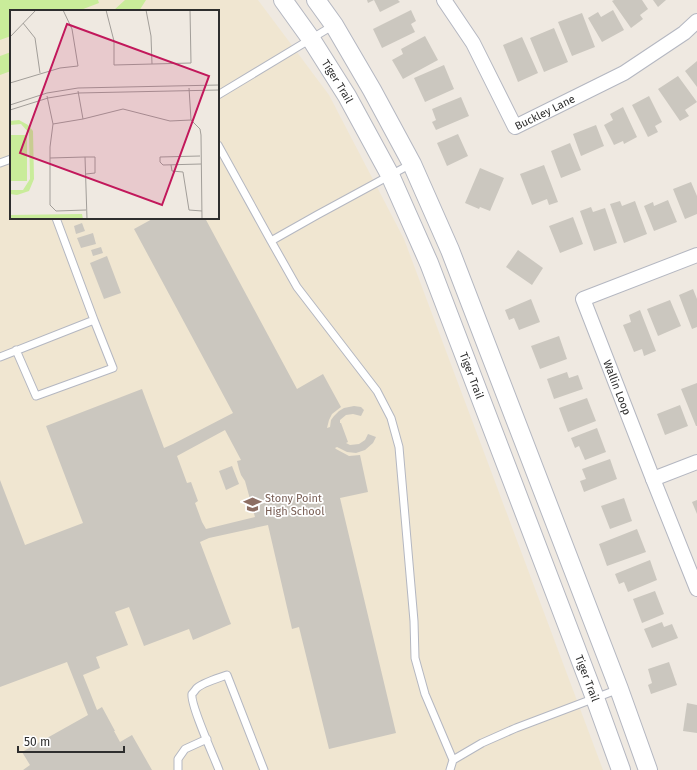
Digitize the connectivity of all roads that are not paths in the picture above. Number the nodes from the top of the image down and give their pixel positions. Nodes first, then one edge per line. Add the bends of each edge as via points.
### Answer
1 (284, 0) edge
2 (316, 0) edge
3 (444, 0) edge
4 (697, 20) edge
5 (334, 25) junction
6 (311, 39) junction
7 (219, 94) edge
8 (219, 147) edge
9 (10, 159) edge
10 (0, 163) edge
11 (412, 164) junction
12 (390, 175) junction
13 (56, 219) edge
14 (271, 241) junction
15 (697, 255) edge
16 (94, 320) junction
17 (16, 350) junction
18 (0, 357) edge
19 (697, 462) edge
20 (653, 479) junction
21 (697, 589) edge
22 (619, 689) junction
23 (595, 698) junction
24 (206, 739) junction
25 (453, 760) junction
26 (178, 770) edge
27 (219, 770) edge
28 (264, 770) edge
29 (450, 770) edge
30 (621, 770) edge
31 (648, 770) edge

1 - 6 street, Tiger Trail
2 - 5 street
3 - 4 street, Buckley Lane via 473,43 515,127 624,73 684,33
5 - 6 lane
5 - 11 street
6 - 7 lane
6 - 12 street, Tiger Trail via 347,96
8 - 14 lane
9 - 10 lane
11 - 12 lane
11 - 22 street via 450,250
12 - 14 lane
12 - 23 street, Tiger Trail via 430,263
13 - 16 lane
14 - 25 lane via 297,287 376,391 391,418 400,447 415,658 425,694
15 - 20 street, Wallin Loop via 583,298
16 - 17 lane
16 - 17 lane via 113,368 36,396
17 - 18 lane
19 - 20 street
20 - 21 street, Wallin Loop
22 - 23 lane
22 - 31 street
23 - 25 lane via 516,728 482,743
23 - 30 street, Tiger Trail
24 - 26 lane via 185,749 178,759
24 - 27 lane
24 - 28 lane via 192,694 200,685 227,675
25 - 29 lane

